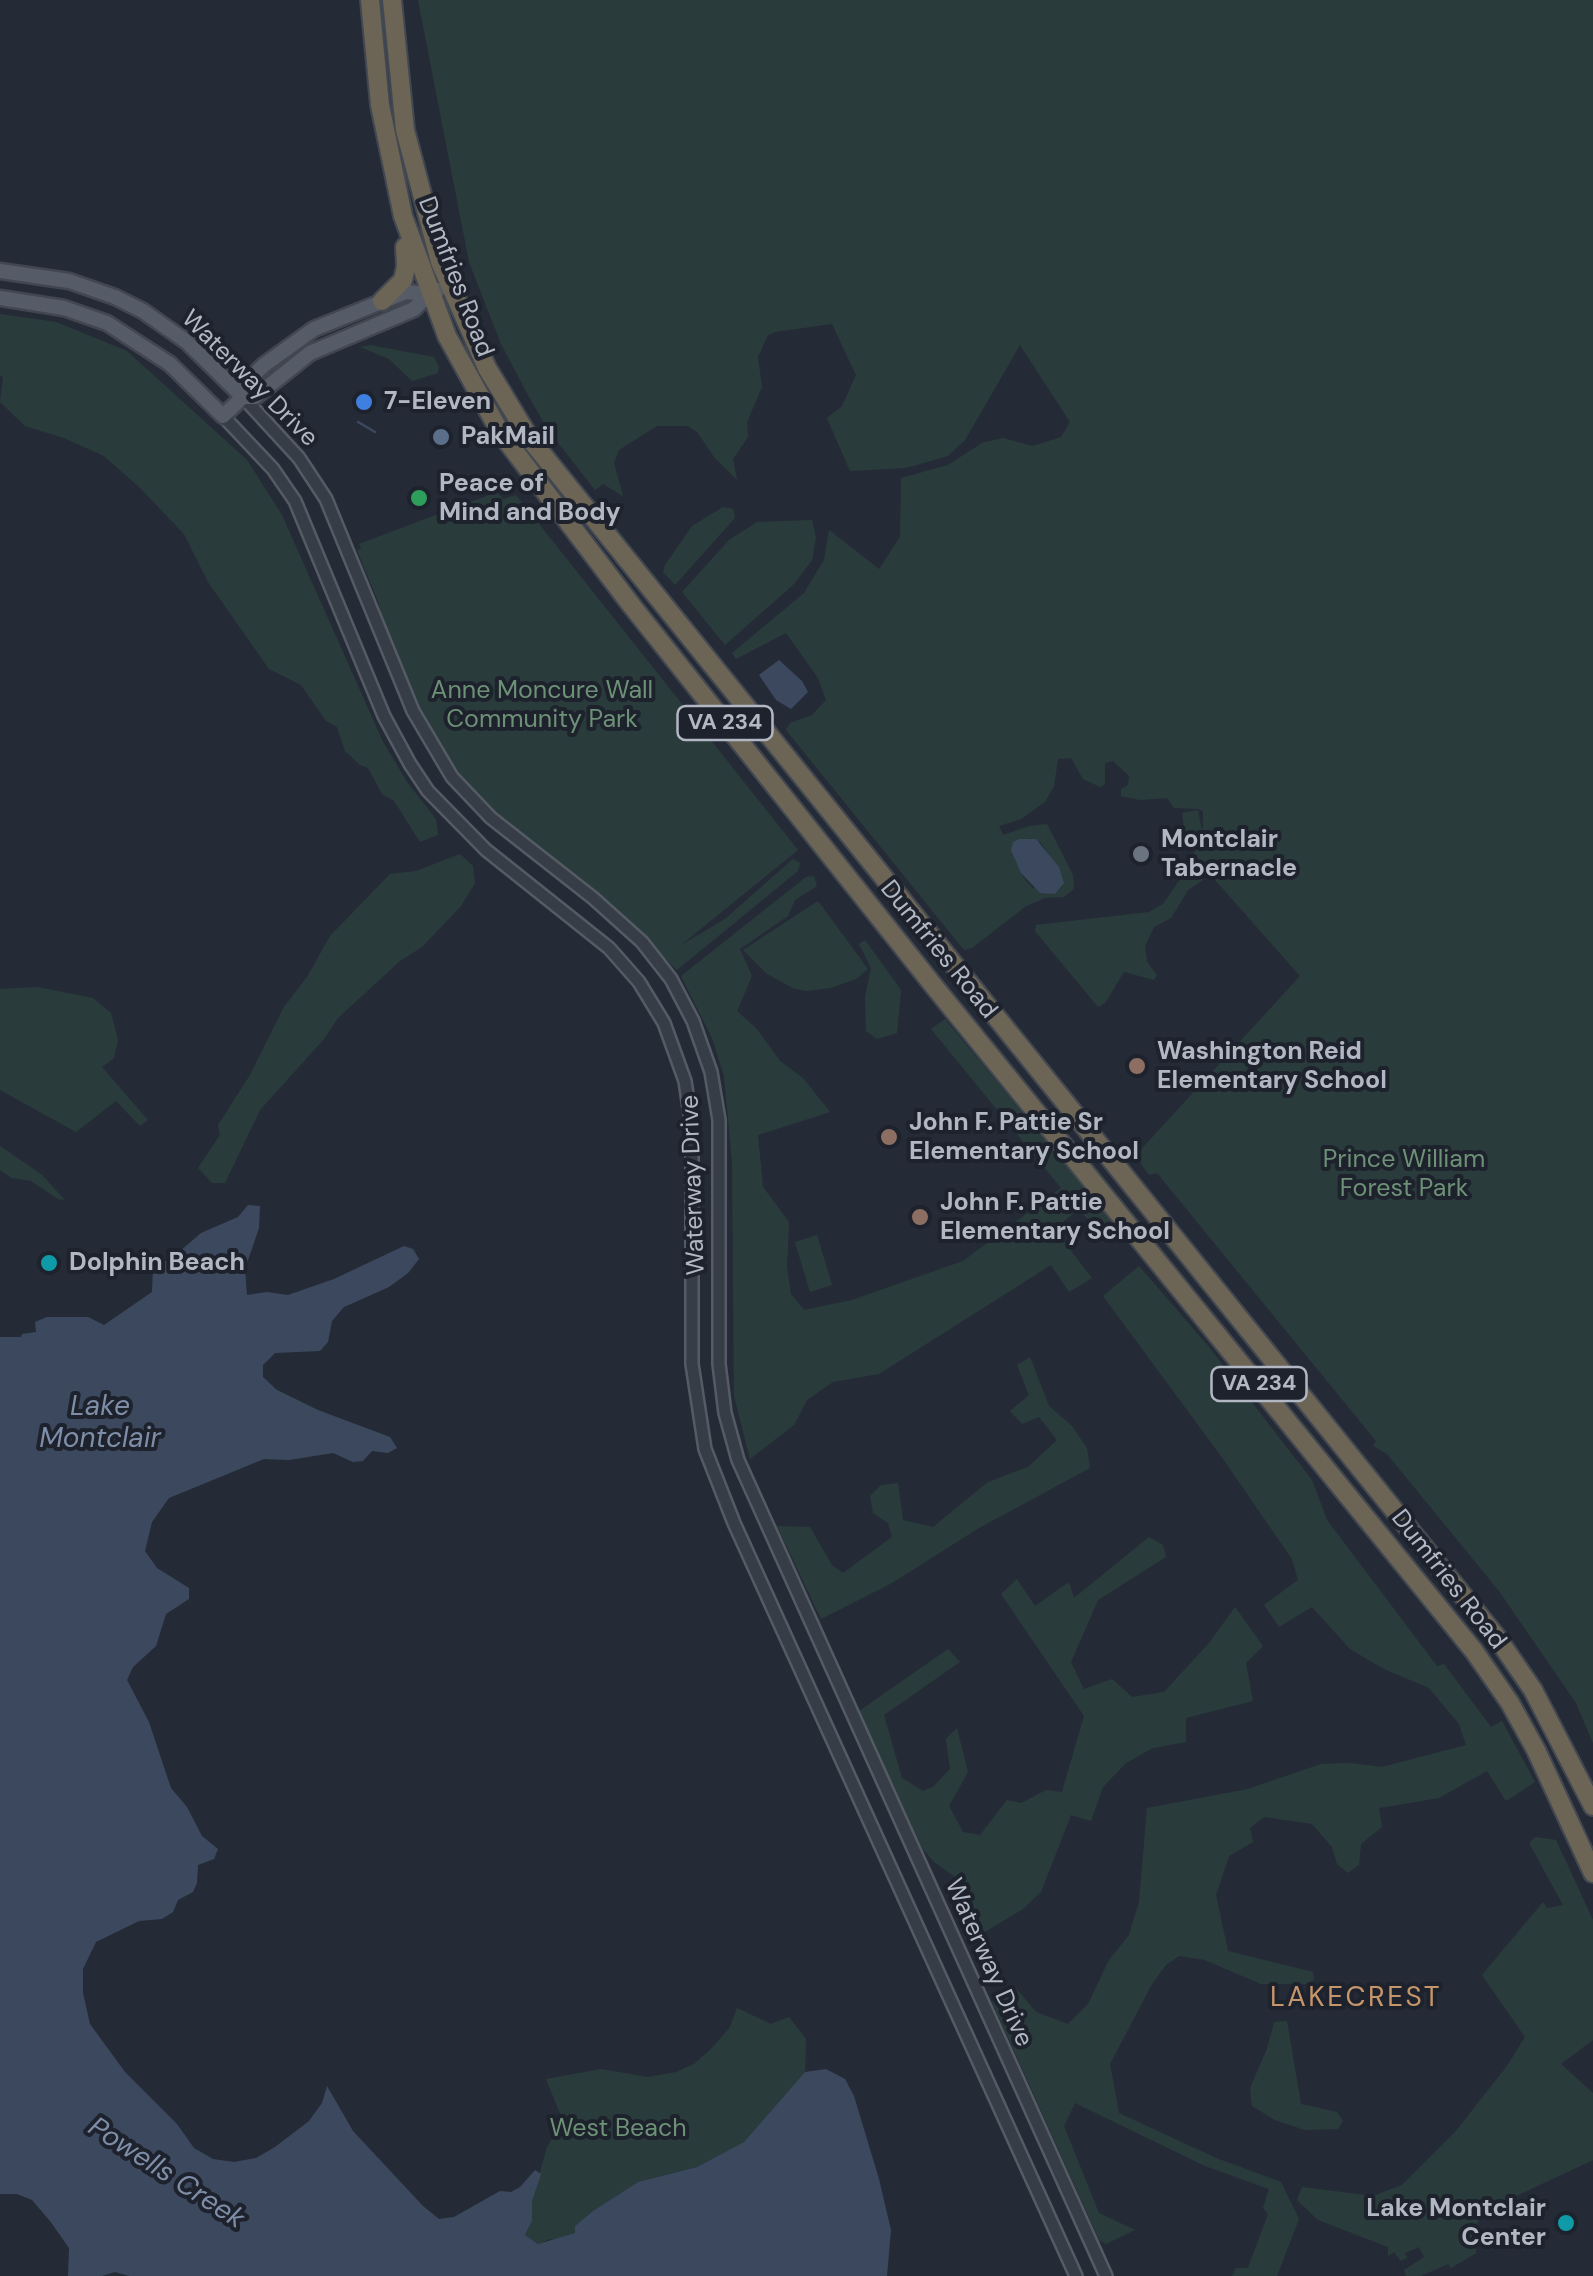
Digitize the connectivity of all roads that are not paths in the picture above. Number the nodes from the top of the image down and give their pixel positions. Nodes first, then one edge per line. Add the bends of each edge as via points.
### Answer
1 (370, 0) edge
2 (392, 0) edge
3 (403, 216) junction
4 (0, 270) edge
5 (448, 286) junction
6 (429, 294) junction
7 (0, 298) edge
8 (382, 301) junction
9 (243, 397) junction
10 (223, 416) junction
11 (1151, 1209) junction
12 (1131, 1227) junction
13 (1352, 1458) junction
14 (1332, 1474) junction
15 (1593, 1806) edge
16 (1593, 1874) edge
17 (1076, 2276) edge
18 (1106, 2276) edge

1 - 3 highway, Dumfries Road / VA 234 via 380,105
2 - 5 highway, Dumfries Road / VA 234 via 410,160
3 - 6 highway, Dumfries Road / VA 234
3 - 8 highway via 406,272
4 - 9 main road, Waterway Drive via 70,281 143,311 187,342
5 - 6 main road
5 - 11 highway, Dumfries Road / VA 234 via 507,404 556,475
6 - 8 main road via 406,292
6 - 9 main road via 414,309 329,343 255,396
6 - 12 highway, Dumfries Road / VA 234 via 474,390 525,468
7 - 10 main road, Waterway Drive via 107,323 170,364
8 - 9 main road via 298,339 243,385
9 - 10 main road
9 - 18 street, Waterway Drive via 287,443 326,499 412,711 452,777 642,942 692,1021 719,1120 720,1364 738,1460
10 - 17 street, Waterway Drive via 295,501 384,716 428,791 486,850 608,948 664,1023 690,1104 692,1364 708,1461
11 - 12 highway
11 - 13 highway, Dumfries Road / VA 234
12 - 14 highway, Dumfries Road / VA 234
13 - 14 highway
13 - 15 highway, Dumfries Road / VA 234 via 1498,1639 1533,1690
14 - 16 highway, Dumfries Road / VA 234 via 1510,1703

